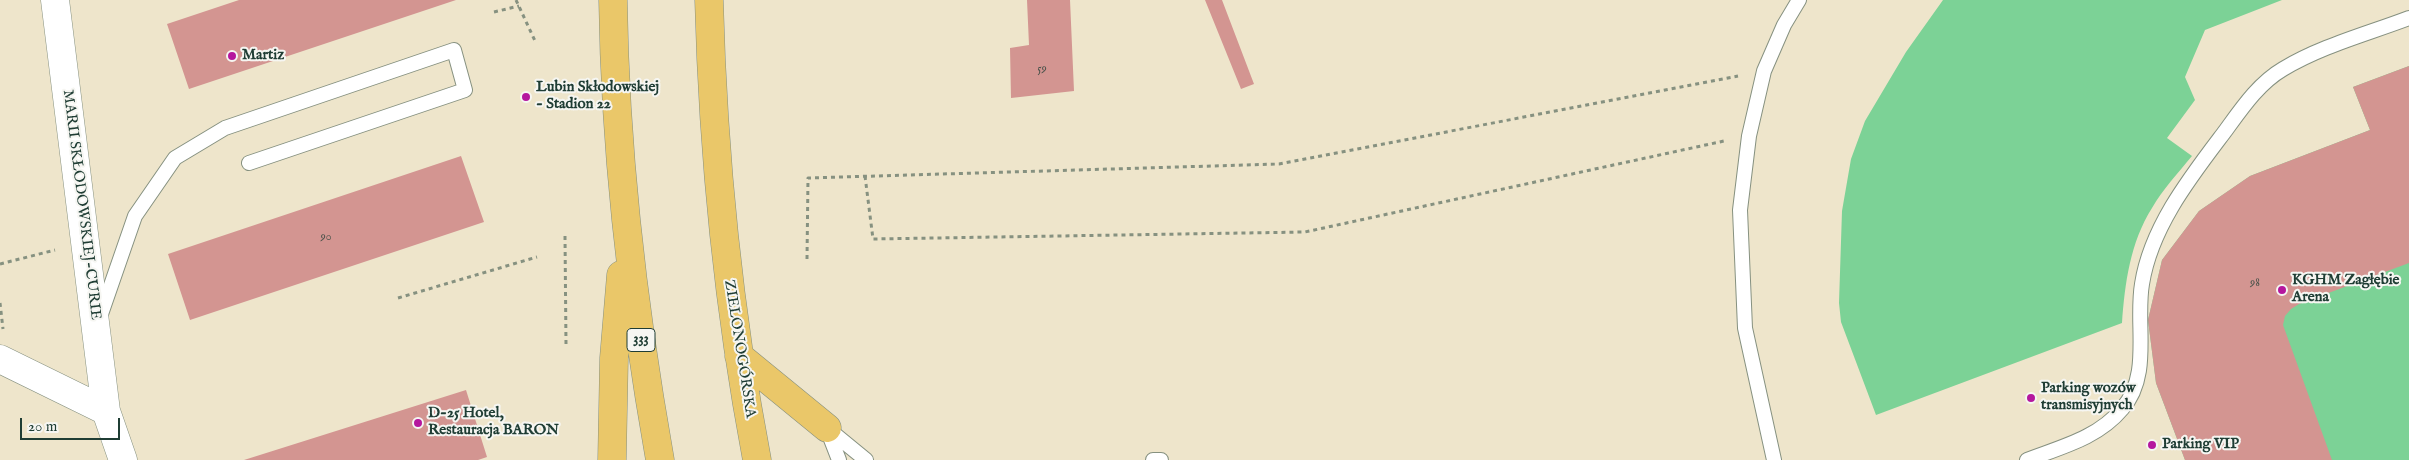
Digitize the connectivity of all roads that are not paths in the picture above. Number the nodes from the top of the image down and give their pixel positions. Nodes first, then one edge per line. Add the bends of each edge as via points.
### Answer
1 (55, 0) edge
2 (613, 0) edge
3 (710, 0) edge
4 (1800, 0) edge
5 (2409, 18) edge
6 (249, 163) dead end
7 (626, 219) junction
8 (97, 327) junction
9 (739, 356) junction
10 (0, 359) edge
11 (106, 411) junction
12 (827, 428) junction
13 (123, 460) edge
14 (612, 460) edge
15 (660, 460) edge
16 (757, 460) edge
17 (839, 460) edge
18 (866, 460) edge
19 (1153, 460) edge
20 (1161, 460) edge
21 (1774, 460) edge
22 (2027, 460) edge

1 - 8 street, MARII SKŁODOWSKIEJ-CURIE
2 - 7 main road, 333 via 617,113
3 - 9 main road, ZIELONOGÓRSKA via 714,117 724,238
4 - 21 lane via 1784,26 1764,71 1750,136 1740,210 1745,328
5 - 22 lane via 2305,57 2281,70 2249,100 2197,168 2152,249 2142,284 2138,379 2124,408 2097,432
6 - 8 lane via 465,90 454,50 225,128 175,158 135,216
7 - 14 main road via 614,358
7 - 15 main road, 333
8 - 11 street, MARII SKŁODOWSKIEJ-CURIE
9 - 12 main road
9 - 16 main road, ZIELONOGÓRSKA
10 - 11 street
11 - 13 street, MARII SKŁODOWSKIEJ-CURIE
12 - 17 lane
12 - 18 lane
19 - 20 lane

